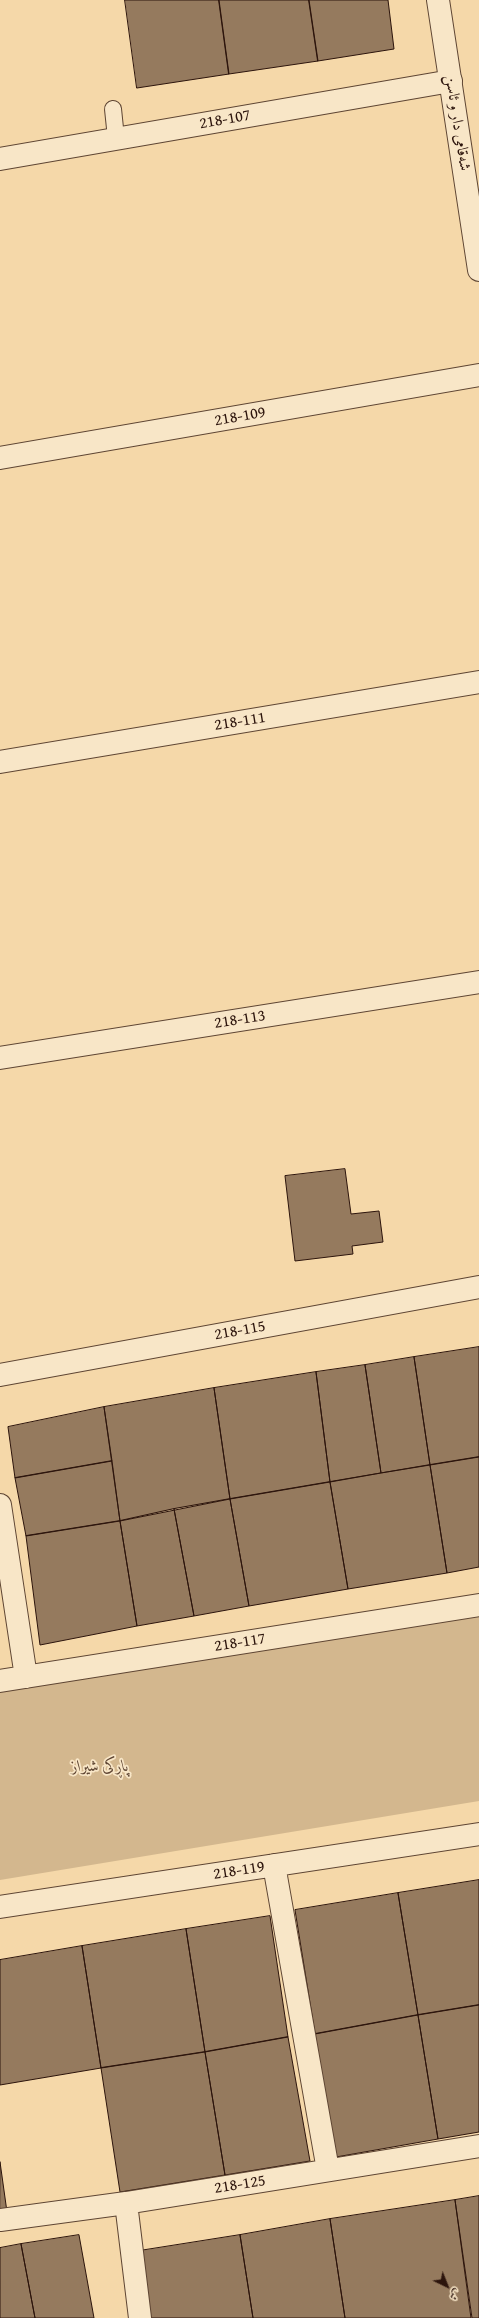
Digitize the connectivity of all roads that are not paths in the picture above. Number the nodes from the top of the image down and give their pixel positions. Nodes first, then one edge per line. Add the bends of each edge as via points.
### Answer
1 (438, 0) edge
2 (451, 81) junction
3 (112, 109) dead end
4 (116, 138) junction
5 (0, 159) edge
6 (479, 270) edge
7 (479, 375) edge
8 (0, 458) edge
9 (479, 682) edge
10 (0, 762) edge
11 (479, 982) edge
12 (0, 1058) edge
13 (479, 1286) edge
14 (0, 1375) edge
15 (0, 1505) edge
16 (479, 1605) edge
17 (26, 1677) junction
18 (0, 1681) edge
19 (479, 1834) edge
20 (274, 1865) junction
21 (0, 1907) edge
22 (479, 2146) edge
23 (328, 2170) junction
24 (126, 2203) junction
25 (0, 2220) edge
26 (140, 2318) edge

1 - 2 street, شەقامی دار و ئاسن
2 - 4 street, 218-107
2 - 6 street, شەقامی دار و ئاسن
3 - 4 lane
4 - 5 street, 218-107
7 - 8 street, 218-109
9 - 10 street, 218-111
11 - 12 street, 218-113
13 - 14 street, 218-115
15 - 17 street
16 - 17 street, 218-117
17 - 18 street, 218-117
19 - 20 street, 218-119
20 - 21 street, 218-119
20 - 23 street
22 - 23 street, 218-125
23 - 24 street, 218-125
24 - 25 street, 218-125
24 - 26 street

